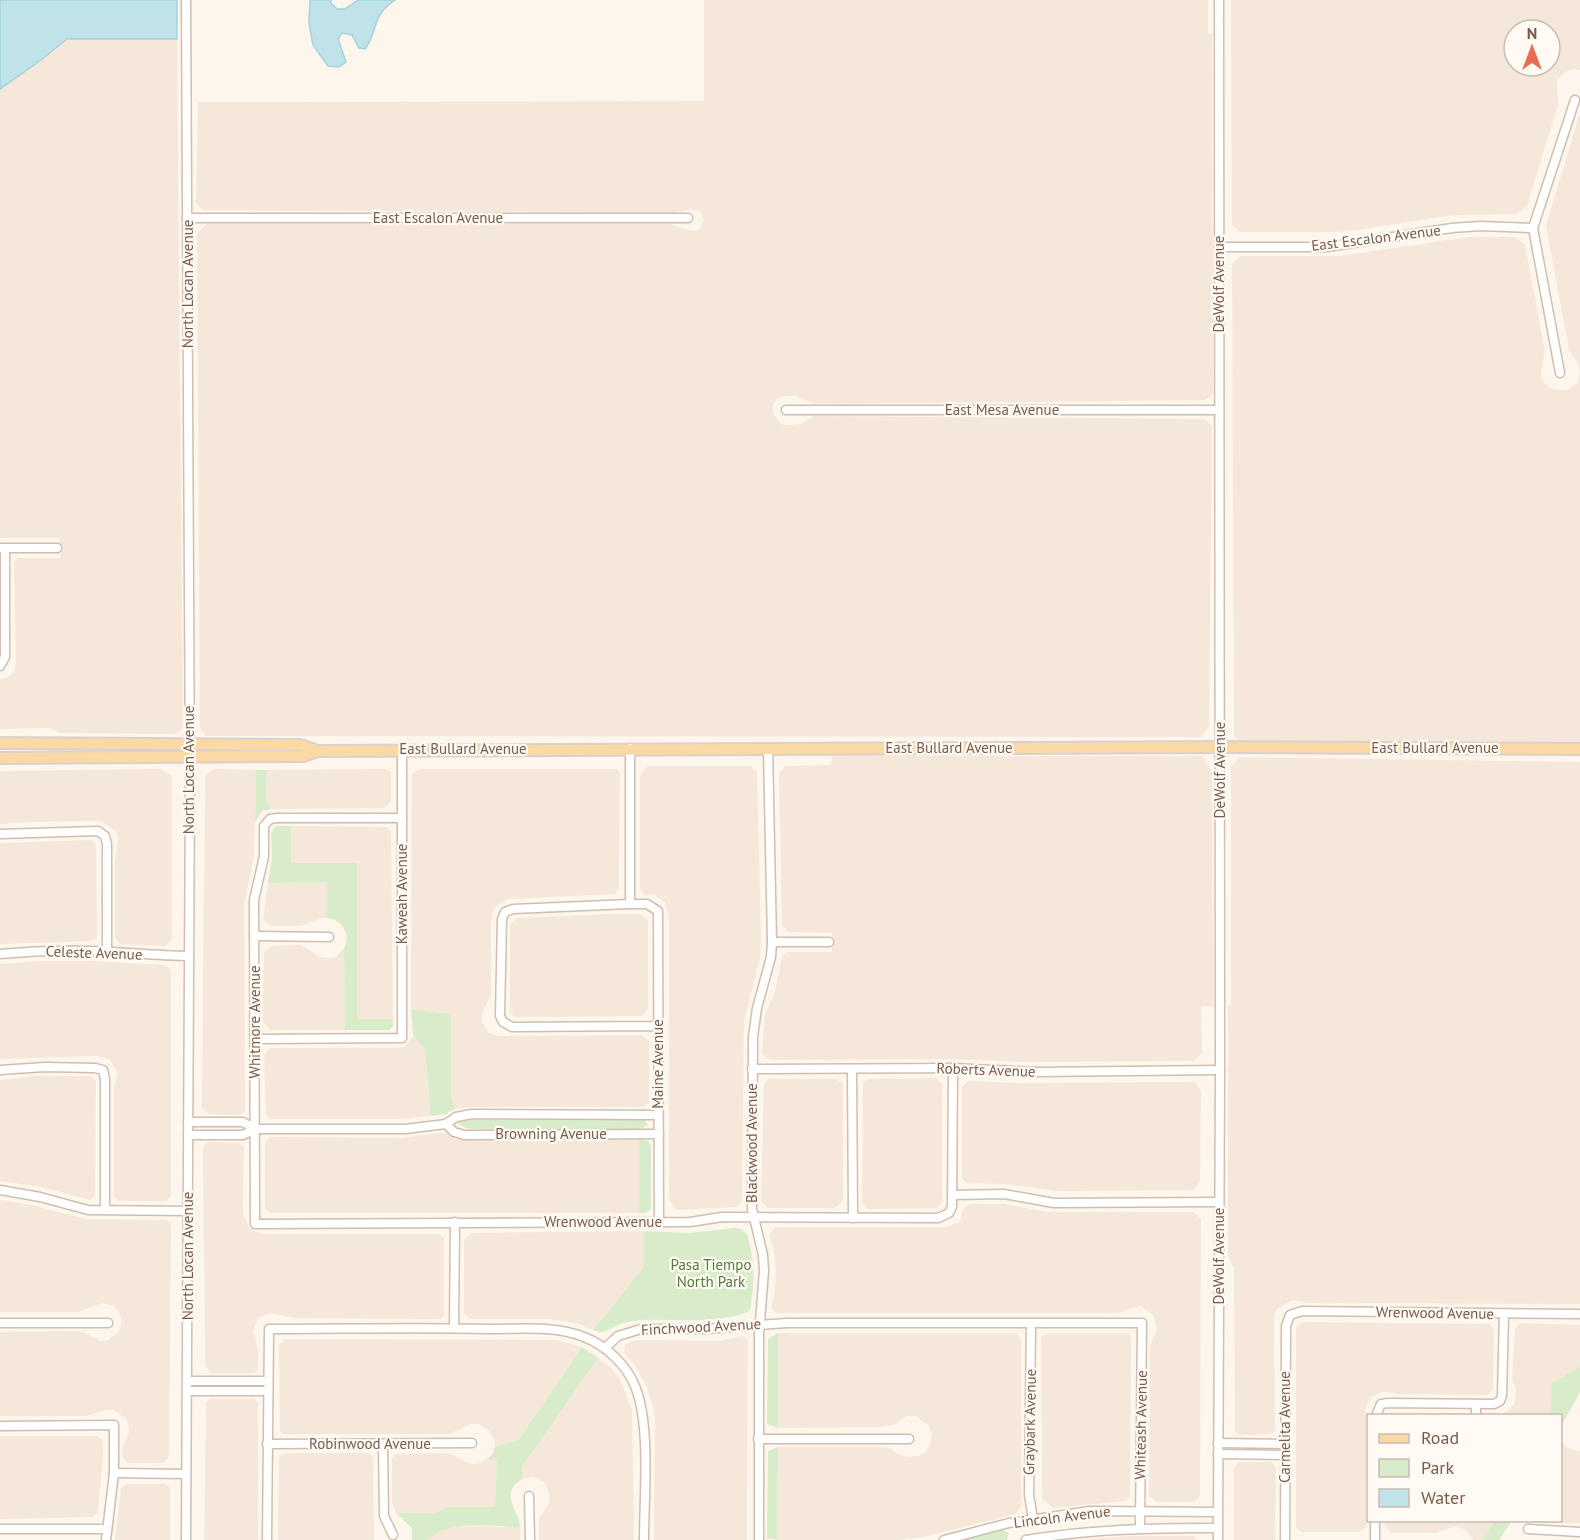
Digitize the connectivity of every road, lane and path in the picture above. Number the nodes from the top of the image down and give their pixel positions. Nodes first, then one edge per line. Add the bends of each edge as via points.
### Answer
1 (186, 0) edge
2 (1219, 0) edge
3 (1575, 100) dead end
4 (188, 218) junction
5 (688, 218) dead end
6 (1533, 228) junction
7 (1219, 247) junction
8 (1560, 373) dead end
9 (786, 410) dead end
10 (1219, 410) junction
11 (2, 548) edge
12 (57, 548) dead end
13 (1, 666) edge
14 (0, 743) edge
15 (189, 744) junction
16 (1220, 747) junction
17 (630, 748) junction
18 (768, 748) junction
19 (1580, 749) edge
20 (402, 750) junction
21 (318, 751) junction
22 (189, 757) junction
23 (0, 758) edge
24 (402, 818) junction
25 (0, 834) edge
26 (630, 904) junction
27 (254, 936) junction
28 (329, 937) dead end
29 (772, 942) junction
30 (829, 942) dead end
31 (107, 952) junction
32 (0, 954) edge
33 (189, 956) junction
34 (658, 1026) junction
35 (255, 1039) junction
36 (953, 1068) junction
37 (752, 1069) junction
38 (852, 1069) junction
39 (0, 1070) edge
40 (1220, 1071) junction
41 (658, 1115) junction
42 (188, 1122) junction
43 (446, 1124) junction
44 (255, 1129) junction
45 (188, 1134) junction
46 (659, 1134) junction
47 (0, 1190) edge
48 (952, 1195) junction
49 (1219, 1202) junction
50 (105, 1210) junction
51 (189, 1211) junction
52 (754, 1217) junction
53 (852, 1218) junction
54 (455, 1222) junction
55 (659, 1222) junction
56 (255, 1224) joint
57 (1504, 1314) junction
58 (1580, 1314) edge
59 (1290, 1315) joint
60 (0, 1323) edge
61 (108, 1323) dead end
62 (1142, 1323) joint
63 (759, 1324) junction
64 (1031, 1324) junction
65 (454, 1328) junction
66 (605, 1347) junction
67 (188, 1386) junction
68 (268, 1386) junction
69 (1476, 1404) junction
70 (1377, 1414) edge
71 (1476, 1414) edge
72 (0, 1426) edge
73 (758, 1439) junction
74 (909, 1439) dead end
75 (472, 1443) dead end
76 (1218, 1443) junction
77 (267, 1444) junction
78 (383, 1444) junction
79 (1286, 1444) junction
80 (1218, 1454) junction
81 (1286, 1455) junction
82 (114, 1473) junction
83 (186, 1474) junction
84 (529, 1496) dead end
85 (1140, 1511) junction
86 (1218, 1512) junction
87 (1033, 1519) junction
88 (1375, 1522) edge
89 (1140, 1528) junction
90 (1218, 1528) junction
91 (0, 1529) edge
92 (107, 1529) junction
93 (1528, 1529) dead end
94 (1580, 1532) edge
95 (393, 1535) dead end
96 (982, 1535) edge
97 (106, 1540) edge
98 (186, 1540) edge
99 (267, 1540) edge
100 (530, 1540) edge
101 (644, 1540) edge
102 (759, 1540) edge
103 (944, 1540) edge
104 (1026, 1540) edge
105 (1218, 1540) edge
106 (1285, 1540) edge
107 (1375, 1540) edge

1 - 4 street, North Locan Avenue
2 - 7 street, DeWolf Avenue
3 - 6 street
4 - 5 street, East Escalon Avenue
4 - 15 street, North Locan Avenue
6 - 7 street, East Escalon Avenue via 1452,228 1327,247
6 - 8 street
7 - 10 street, DeWolf Avenue
9 - 10 street, East Mesa Avenue
10 - 16 street, DeWolf Avenue
11 - 12 street
11 - 13 street via 5,657
14 - 15 main road, East Bullard Avenue
15 - 21 main road, East Bullard Avenue via 301,745
15 - 22 street, North Locan Avenue
16 - 18 main road, East Bullard Avenue
16 - 19 main road, East Bullard Avenue
16 - 40 street, DeWolf Avenue
17 - 18 main road, East Bullard Avenue
17 - 20 main road, East Bullard Avenue
17 - 26 street
18 - 29 street, Blackwood Avenue
20 - 21 main road, East Bullard Avenue
20 - 24 street, Kaweah Avenue
21 - 22 main road, East Bullard Avenue via 303,756
22 - 23 main road, East Bullard Avenue
22 - 33 street, North Locan Avenue
24 - 27 street, Whitmore Avenue via 267,821 254,900
24 - 35 street, Kaweah Avenue via 402,1038
25 - 31 street via 98,831 105,836
26 - 34 street, Maine Avenue via 647,904 658,911
26 - 34 street via 505,912 500,1016 512,1027
27 - 28 street
27 - 35 street, Whitmore Avenue
29 - 30 street
29 - 37 street, Blackwood Avenue via 754,1021
31 - 32 street, Celeste Avenue
31 - 33 street, Celeste Avenue
33 - 42 street, North Locan Avenue
34 - 41 street, Maine Avenue
35 - 44 street, Whitmore Avenue
36 - 38 street, Roberts Avenue
36 - 40 street, Roberts Avenue via 1035,1072
36 - 48 street
37 - 38 street, Roberts Avenue
37 - 52 street, Blackwood Avenue
38 - 53 street
39 - 50 street via 45,1066 103,1070
40 - 49 street, DeWolf Avenue
41 - 43 street, Browning Avenue via 472,1114
41 - 46 street, Maine Avenue
42 - 44 street, Browning Avenue via 243,1122
42 - 45 street, North Locan Avenue
43 - 44 street, Browning Avenue via 405,1129
43 - 46 street, Browning Avenue via 464,1134
44 - 45 street, Browning Avenue via 243,1135
44 - 56 street, Whitmore Avenue
45 - 51 street, North Locan Avenue
46 - 55 street, Maine Avenue
47 - 50 street via 77,1208
48 - 49 street via 1004,1194 1054,1203
48 - 53 street, Wrenwood Avenue via 949,1213 938,1218
49 - 76 street, DeWolf Avenue
50 - 51 street
51 - 67 street, North Locan Avenue
52 - 53 street, Wrenwood Avenue
52 - 55 street, Wrenwood Avenue
52 - 63 street, Blackwood Avenue via 764,1271
54 - 55 street, Wrenwood Avenue
54 - 56 street, Wrenwood Avenue
54 - 65 street
57 - 58 street, Wrenwood Avenue
57 - 59 street, Wrenwood Avenue via 1302,1311
57 - 69 street via 1502,1396 1494,1404
59 - 79 street, Carmelita Avenue via 1286,1326
60 - 61 street
62 - 64 street, Finchwood Avenue
62 - 85 street, Whiteash Avenue
63 - 64 street, Finchwood Avenue
63 - 66 street, Finchwood Avenue via 633,1330
63 - 73 street, Blackwood Avenue
64 - 87 street, Graybark Avenue via 1029,1494
65 - 66 street via 550,1329 583,1336
65 - 68 street via 269,1329
66 - 101 street via 635,1384 642,1407
67 - 68 street
67 - 83 street, North Locan Avenue
68 - 77 street
69 - 70 street via 1395,1402 1381,1404
69 - 71 street
72 - 82 street via 114,1425
73 - 74 street
73 - 102 street, Blackwood Avenue
75 - 78 street, Robinwood Avenue
76 - 79 street
76 - 80 street, DeWolf Avenue
77 - 78 street, Robinwood Avenue
77 - 99 street
78 - 95 street via 384,1516
79 - 81 street, Carmelita Avenue
80 - 81 street
80 - 86 street, DeWolf Avenue
81 - 106 street, Carmelita Avenue
82 - 83 street
82 - 92 street
83 - 98 street, North Locan Avenue
84 - 100 street
85 - 86 street, Lincoln Avenue
85 - 87 street, Lincoln Avenue via 1090,1511
85 - 89 street, Whiteash Avenue
86 - 90 street, DeWolf Avenue
87 - 96 street, Lincoln Avenue
88 - 107 street
89 - 90 street, Lincoln Avenue
89 - 104 street, Lincoln Avenue
90 - 105 street, DeWolf Avenue
91 - 92 street
92 - 97 street
93 - 94 street
96 - 103 street, Lincoln Avenue

